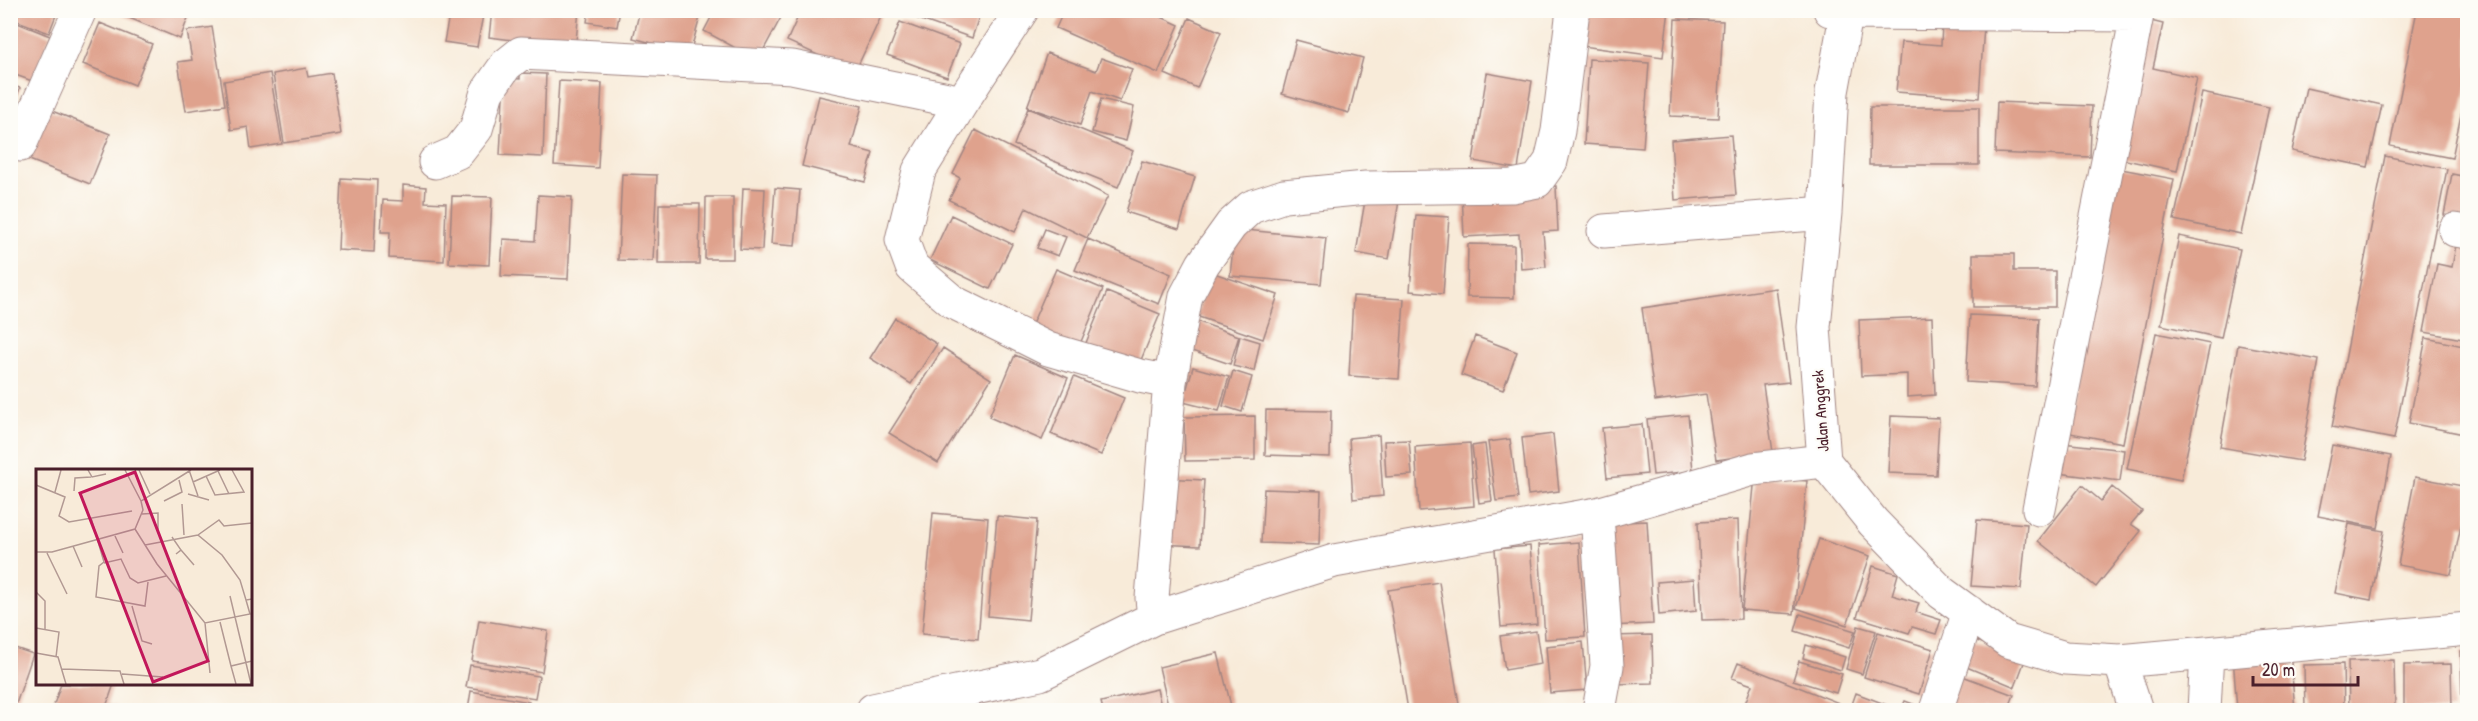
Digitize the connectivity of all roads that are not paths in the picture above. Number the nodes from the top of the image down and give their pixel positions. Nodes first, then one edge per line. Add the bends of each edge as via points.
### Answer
1 (80, 10) edge
2 (1022, 10) edge
3 (1572, 10) edge
4 (1841, 11) edge
5 (2138, 13) edge
6 (962, 102) junction
7 (20, 145) dead end
8 (435, 162) dead end
9 (1825, 213) junction
10 (1604, 231) dead end
11 (1170, 382) junction
12 (1824, 461) junction
13 (2039, 509) dead end
14 (1597, 514) junction
15 (1968, 612) junction
16 (1154, 618) junction
17 (2468, 629) edge
18 (2207, 653) junction
19 (2120, 661) junction
20 (873, 711) edge
21 (1599, 711) edge
22 (1936, 711) edge
23 (2136, 711) edge
24 (2204, 711) edge

1 - 7 street
2 - 6 street
3 - 11 street via 1558,131 1551,161 1537,181 1512,186 1366,188 1284,196 1251,207 1231,225 1186,296
4 - 5 street
4 - 9 street, Jalan Anggrek
5 - 13 street
6 - 8 street via 792,67 521,53 506,64 487,92 476,129 458,152
6 - 11 street via 920,171 902,240 912,267 953,302 1048,349
9 - 10 street
9 - 12 street, Jalan Anggrek via 1814,327
11 - 16 street via 1152,598
12 - 14 street via 1753,469
12 - 15 street, Jalan Anggrek via 1873,522 1942,593
14 - 16 street via 1334,561
14 - 21 street via 1607,666
15 - 19 street, Jalan Anggrek via 2008,641 2065,658
15 - 22 street
16 - 20 street via 1040,674
17 - 18 street, Jalan Anggrek
18 - 19 street, Jalan Anggrek
18 - 24 street
19 - 23 street

